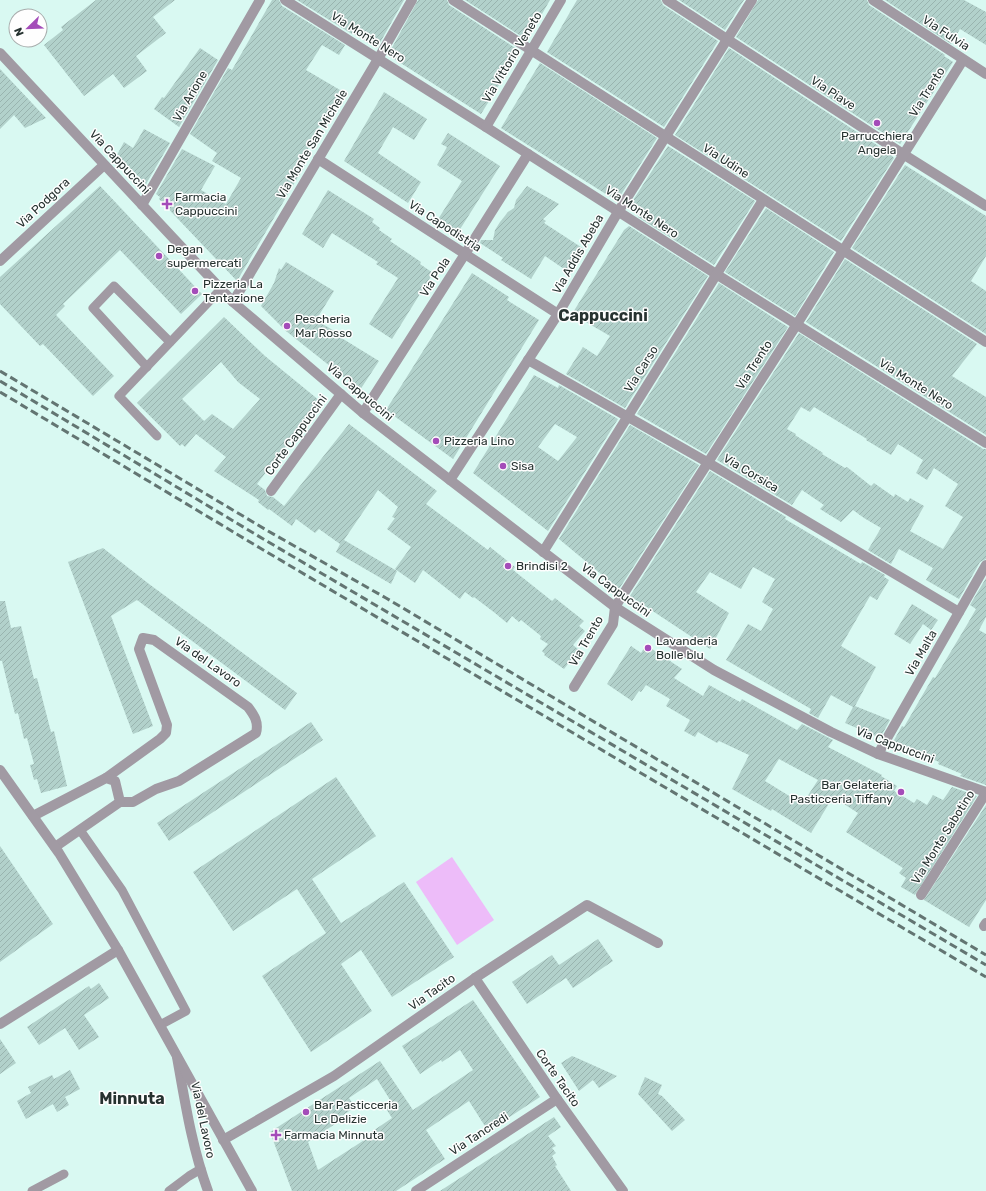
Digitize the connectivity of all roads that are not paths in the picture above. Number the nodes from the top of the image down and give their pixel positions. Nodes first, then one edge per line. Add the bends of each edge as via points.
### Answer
1 (260, 0) edge
2 (285, 0) edge
3 (412, 0) edge
4 (453, 0) edge
5 (561, 0) edge
6 (667, 0) edge
7 (752, 0) edge
8 (873, 0) edge
9 (727, 39) junction
10 (532, 51) junction
11 (0, 53) edge
12 (378, 59) junction
13 (963, 60) junction
14 (986, 74) edge
15 (486, 127) junction
16 (665, 136) junction
17 (528, 154) junction
18 (903, 154) junction
19 (318, 160) junction
20 (104, 165) junction
21 (763, 200) junction
22 (142, 205) junction
23 (986, 206) edge
24 (618, 212) junction
25 (844, 250) junction
26 (466, 254) junction
27 (0, 261) edge
28 (716, 274) junction
29 (221, 288) junction
30 (233, 302) junction
31 (558, 314) junction
32 (797, 324) junction
33 (170, 342) junction
34 (986, 342) edge
35 (528, 360) junction
36 (147, 367) junction
37 (341, 394) junction
38 (363, 413) junction
39 (627, 416) junction
40 (157, 436) dead end
41 (986, 443) edge
42 (707, 462) junction
43 (450, 480) junction
44 (271, 491) dead end
45 (543, 552) junction
46 (986, 565) edge
47 (615, 607) junction
48 (959, 612) junction
49 (574, 687) dead end
50 (878, 754) junction
51 (0, 770) edge
52 (106, 778) junction
53 (986, 792) edge
54 (120, 802) junction
55 (33, 816) junction
56 (80, 830) junction
57 (55, 847) junction
58 (921, 895) dead end
59 (658, 943) dead end
60 (118, 950) junction
61 (475, 978) junction
62 (0, 1024) edge
63 (160, 1025) junction
64 (176, 1053) junction
65 (557, 1099) junction
66 (223, 1140) junction
67 (201, 1169) junction
68 (64, 1174) dead end
69 (32, 1191) edge
70 (169, 1191) edge
71 (208, 1191) edge
72 (252, 1191) edge
73 (416, 1191) edge
74 (623, 1191) edge

1 - 22 street, Via Arione
2 - 12 street, Via Monte Nero
3 - 12 street, Via Monte San Michele
4 - 10 street, Via Udine
5 - 10 street, Via Vittorio Veneto
6 - 9 street, Via Piave
7 - 9 street, Via Addis Abeba
8 - 13 street, Via Fulvia
9 - 16 street, Via Addis Abeba
9 - 18 street, Via Piave
10 - 15 street, Via Vittorio Veneto
10 - 16 street, Via Udine
11 - 20 street, Via Cappuccini
12 - 15 street, Via Monte Nero
12 - 19 street, Via Monte San Michele
13 - 14 street, Via Fulvia
13 - 18 street, Via Trento
15 - 17 street, Via Monte Nero
16 - 21 street, Via Udine
16 - 24 street, Via Addis Abeba
17 - 24 street, Via Monte Nero
17 - 26 street, Via Pola
18 - 23 street, Via Piave
18 - 25 street, Via Trento
19 - 26 street, Via Capodistria
19 - 30 street, Via Monte San Michele
20 - 22 street, Via Cappuccini
20 - 27 street, Via Podgora
21 - 25 street, Via Udine
21 - 28 street, Via Carso
22 - 29 street, Via Cappuccini
24 - 28 street, Via Monte Nero
24 - 31 street, Via Addis Abeba
25 - 32 street, Via Trento
25 - 34 street, Via Udine
26 - 31 street, Via Capodistria
26 - 38 street, Via Pola
28 - 32 street, Via Monte Nero
28 - 39 street, Via Carso
29 - 30 street, Via Cappuccini
29 - 33 lane
30 - 37 street, Via Cappuccini
31 - 35 street, Via Addis Abeba
32 - 41 street, Via Monte Nero
32 - 42 street, Via Trento
33 - 36 lane
33 - 36 lane via 114,286 93,308
35 - 39 street, Via Corsica
35 - 43 street, Via Addis Abeba
36 - 40 lane via 119,396
37 - 38 street, Via Cappuccini
37 - 44 street, Corte Cappuccini
38 - 43 street, Via Cappuccini
39 - 42 street, Via Corsica
39 - 45 street, Via Carso
42 - 47 street, Via Trento
42 - 48 street, Via Corsica
43 - 45 street, Via Cappuccini
45 - 47 street, Via Cappuccini
46 - 48 street, Via Malta
47 - 49 street, Via Trento via 613,624
47 - 50 street, Via Cappuccini via 714,670
48 - 50 street, Via Malta
50 - 53 street, Via Cappuccini
51 - 55 street, Via del Lavoro
52 - 54 street via 116,781
52 - 54 street, Via del Lavoro via 166,733 167,725 139,649 143,638 154,640 248,707 254,715 258,726 256,733 179,781 156,789 134,802
52 - 55 street, Via del Lavoro
53 - 58 street, Via Monte Sabotino
54 - 56 street, Via del Lavoro
55 - 57 street, Via del Lavoro
56 - 57 street, Via del Lavoro
56 - 63 lane via 122,890 186,1011
57 - 60 street, Via del Lavoro
59 - 61 street, Via Tacito via 587,905
60 - 62 street
60 - 63 street, Via del Lavoro
61 - 65 street, Corte Tacito
61 - 66 street, Via Tacito via 334,1076
63 - 64 street, Via del Lavoro
64 - 66 street, Via del Lavoro
64 - 67 street, Via del Lavoro via 188,1124
65 - 73 street, Via Tancredi
65 - 74 street, Corte Tacito
66 - 72 street, Via del Lavoro
67 - 70 lane
67 - 71 street, Via del Lavoro
68 - 69 lane

